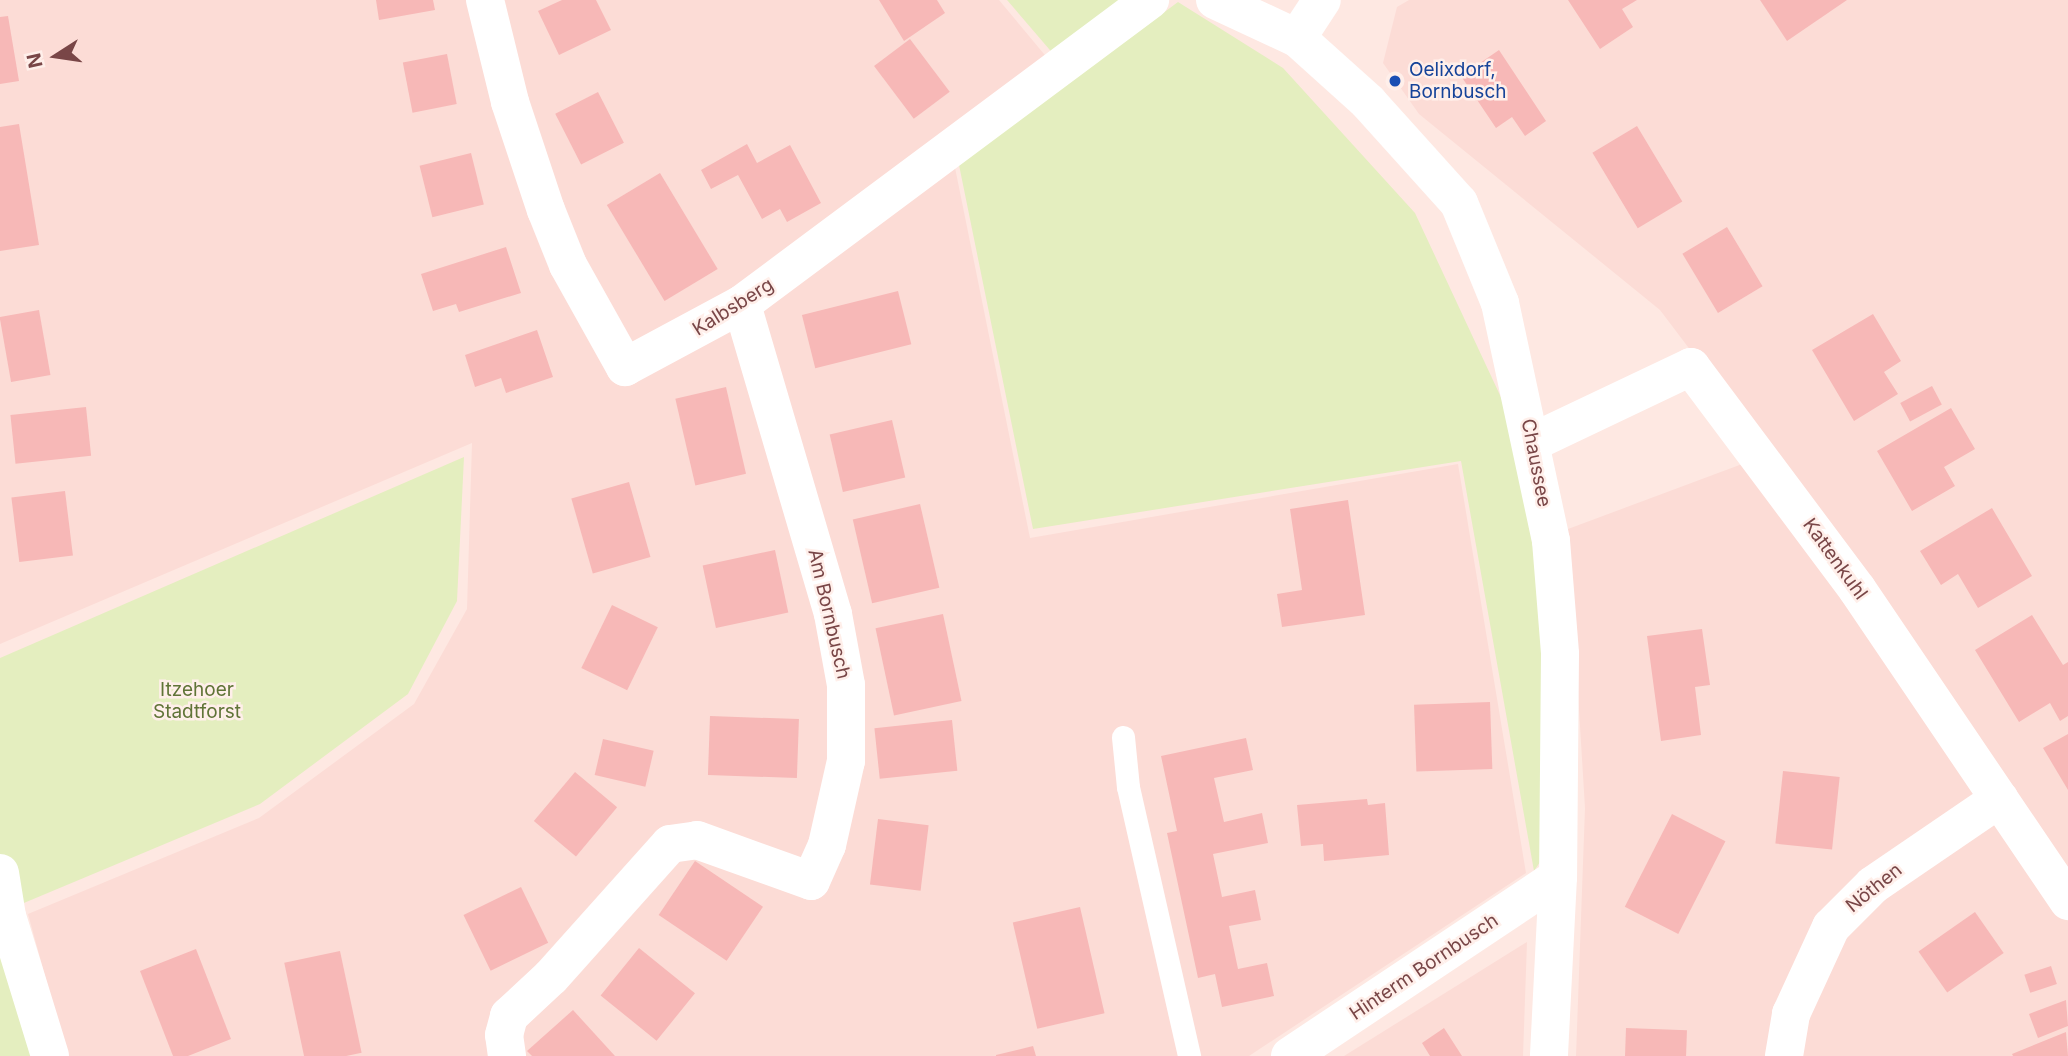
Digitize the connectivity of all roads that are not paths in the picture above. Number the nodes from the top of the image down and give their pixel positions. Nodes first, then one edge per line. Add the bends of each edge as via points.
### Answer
1 (485, 0) edge
2 (1150, 0) edge
3 (1215, 0) edge
4 (1322, 0) edge
5 (1297, 38) junction
6 (742, 304) junction
7 (1533, 442) junction
8 (1123, 737) dead end
9 (1999, 799) junction
10 (0, 873) edge
11 (1558, 877) junction
12 (2068, 901) edge
13 (50, 1056) edge
14 (507, 1056) edge
15 (1189, 1056) edge
16 (1290, 1056) edge
17 (1549, 1056) edge
18 (1784, 1056) edge

1 - 6 street, Kalbsberg via 510,102 546,211 568,265 625,367
2 - 6 street, Kalbsberg
3 - 5 street, Chaussee
4 - 5 street
5 - 7 street, Chaussee via 1368,102 1459,203 1500,303
6 - 14 street, Am Bornbusch via 833,614 846,685 846,761 835,821 811,881 697,840 670,844 551,977 509,1016 504,1035
7 - 9 street, Kattenkuhl via 1691,367 1857,589
7 - 11 street, Chaussee via 1551,541 1560,654
8 - 15 lane via 1128,787
9 - 12 street, Kattenkuhl
9 - 18 street, Nöthen via 1873,885 1831,927 1791,1014
10 - 13 street via 7,916
11 - 16 street, Hinterm Bornbusch
11 - 17 street, Chaussee

